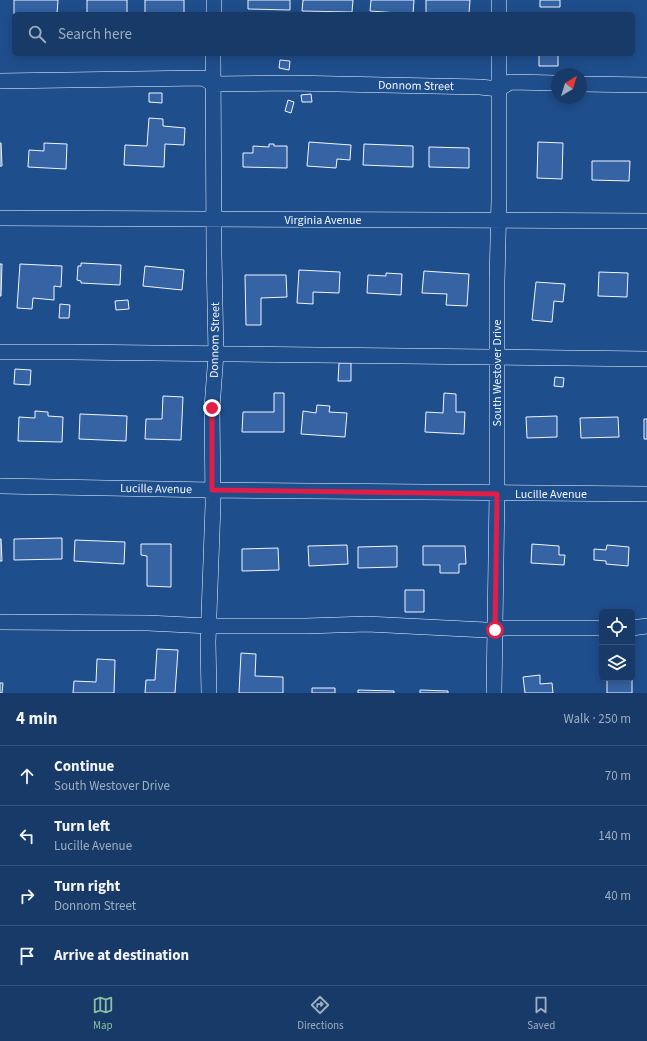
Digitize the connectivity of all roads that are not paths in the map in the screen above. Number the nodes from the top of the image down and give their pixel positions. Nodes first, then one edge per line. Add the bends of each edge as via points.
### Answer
1 (214, 0) edge
2 (499, 0) edge
3 (214, 12) edge
4 (499, 12) edge
5 (213, 56) edge
6 (499, 56) edge
7 (0, 81) edge
8 (551, 83) edge
9 (213, 84) junction
10 (587, 84) edge
11 (647, 85) edge
12 (499, 89) junction
13 (0, 218) edge
14 (214, 219) junction
15 (498, 221) junction
16 (647, 221) edge
17 (0, 352) edge
18 (216, 354) junction
19 (496, 358) junction
20 (647, 359) edge
21 (0, 486) edge
22 (212, 490) junction
23 (497, 494) junction
24 (647, 494) edge
25 (0, 622) edge
26 (209, 626) junction
27 (647, 626) edge
28 (599, 628) edge
29 (635, 628) edge
30 (495, 630) junction
31 (209, 693) edge
32 (494, 693) edge

1 - 3 street
2 - 4 street
5 - 9 street, Donnom Street
6 - 12 street, South Westover Drive
7 - 9 street via 203,78
8 - 12 street via 510,82
9 - 12 street, Donnom Street via 330,84
9 - 14 street, Donnom Street
10 - 11 street
12 - 15 street, South Westover Drive
13 - 14 street, Virginia Avenue
14 - 15 street, Virginia Avenue
14 - 18 street, Donnom Street
15 - 16 street, Virginia Avenue
15 - 19 street, South Westover Drive
17 - 18 street
18 - 19 street
18 - 22 street, Donnom Street via 212,408
19 - 20 street
19 - 23 street, South Westover Drive
21 - 22 street, Lucille Avenue
22 - 23 street, Lucille Avenue
22 - 26 street, Donnom Street
23 - 24 street, Lucille Avenue
23 - 30 street, South Westover Drive
25 - 26 street via 148,622
26 - 30 street via 367,624
26 - 31 street, Donnom Street
27 - 29 street
28 - 30 street
30 - 32 street, South Westover Drive

